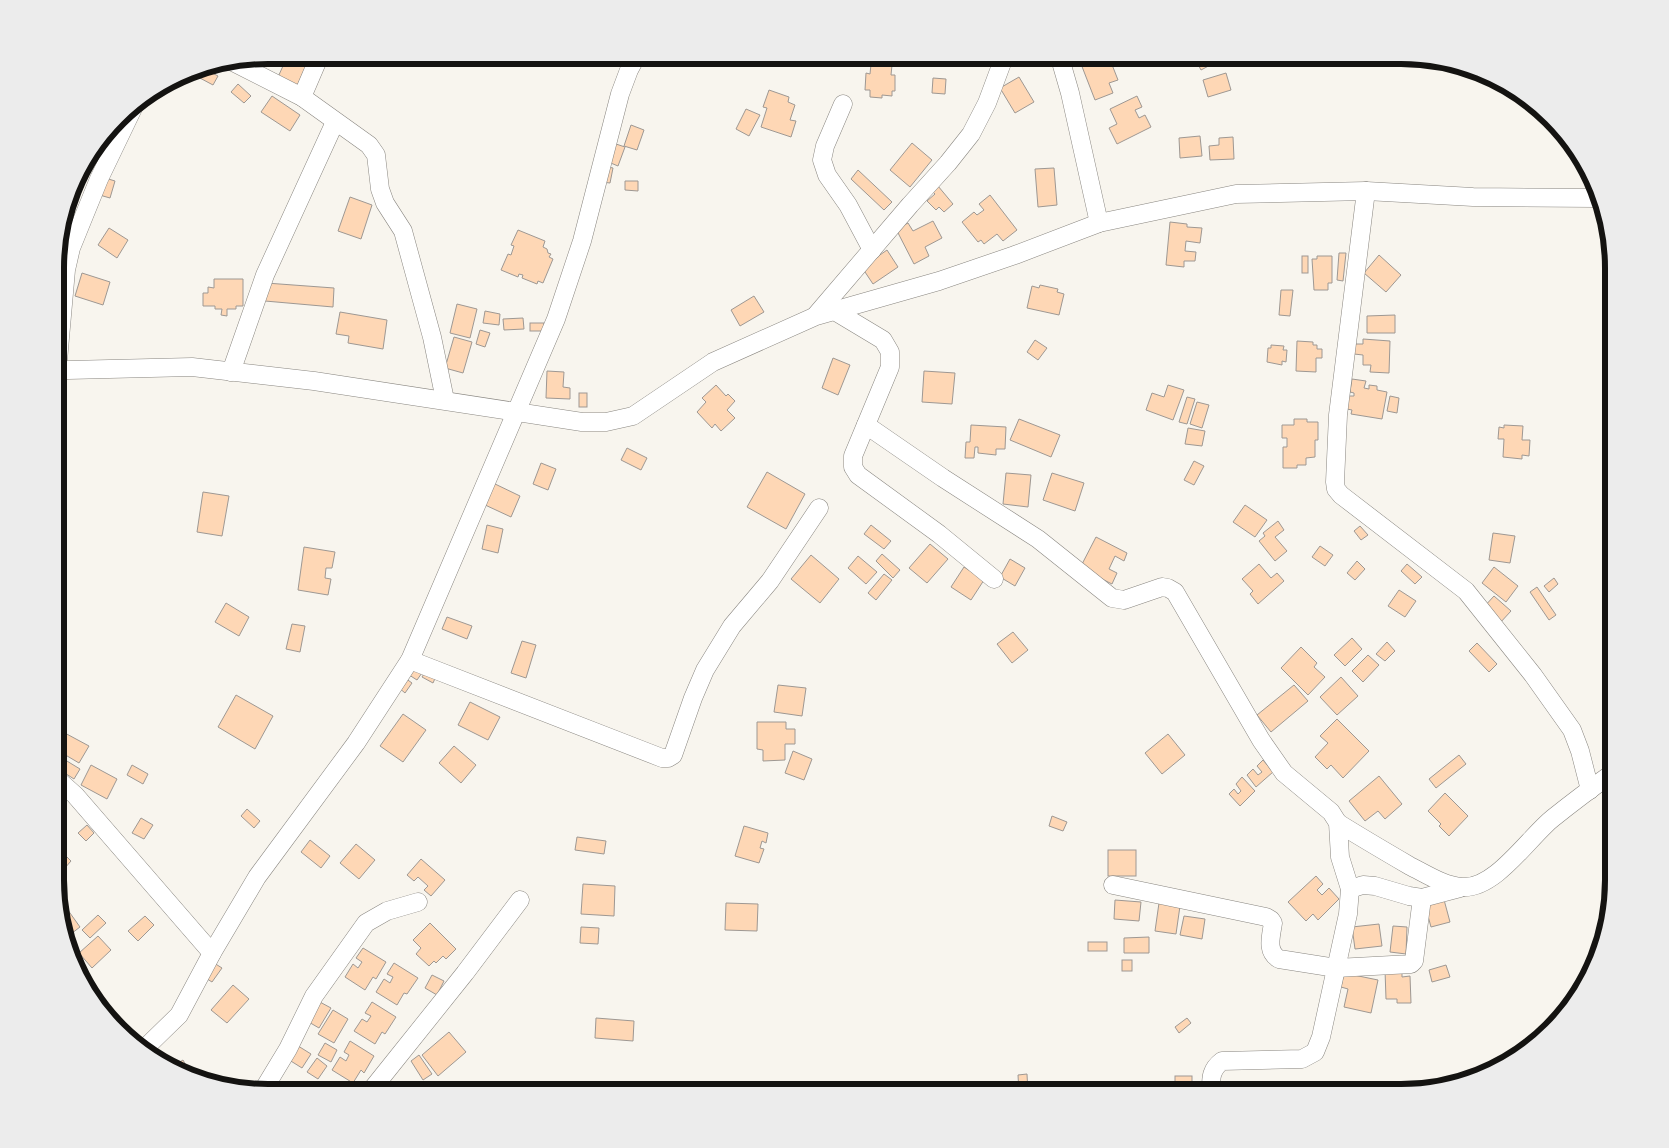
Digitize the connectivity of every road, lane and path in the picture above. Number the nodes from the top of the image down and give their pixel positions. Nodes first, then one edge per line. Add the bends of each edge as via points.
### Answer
1 (316, 64) edge
2 (632, 64) edge
3 (1001, 64) edge
4 (1062, 64) edge
5 (240, 65) edge
6 (302, 97) junction
7 (843, 104) dead end
8 (127, 121) edge
9 (335, 122) junction
10 (1366, 191) junction
11 (1593, 198) edge
12 (1099, 223) junction
13 (872, 250) junction
14 (64, 293) edge
15 (833, 310) junction
16 (816, 316) junction
17 (64, 371) edge
18 (231, 372) junction
19 (445, 400) junction
20 (516, 414) junction
21 (866, 425) junction
22 (819, 508) dead end
23 (994, 579) dead end
24 (410, 660) junction
25 (1605, 779) edge
26 (64, 785) edge
27 (1590, 790) junction
28 (1338, 823) junction
29 (1113, 885) dead end
30 (1463, 888) junction
31 (1350, 889) junction
32 (1422, 898) junction
33 (520, 900) dead end
34 (418, 902) dead end
35 (212, 953) junction
36 (1336, 968) junction
37 (148, 1045) edge
38 (267, 1084) edge
39 (376, 1084) edge
40 (1211, 1084) edge

1 - 6 street
2 - 20 street via 620,94 582,242 556,319
3 - 13 street via 971,134
4 - 12 street
5 - 6 street
6 - 9 street
7 - 13 street via 822,160 827,175 848,205
8 - 14 street via 71,248
9 - 18 street via 265,275
9 - 19 street via 369,145 376,154 380,189 403,231 418,281
10 - 11 street via 1473,197
10 - 12 street via 1236,194
10 - 27 street via 1338,415 1336,489 1466,591 1572,730
12 - 15 street via 939,281
13 - 16 street
15 - 16 street
15 - 21 street via 883,340 890,352 890,367
16 - 20 street via 713,362 632,416 606,422 582,422
17 - 18 street via 192,367
18 - 19 street
19 - 20 street
20 - 24 street
21 - 23 street via 853,456 853,467 858,475
21 - 28 street via 1038,539 1112,598 1124,600 1162,587 1175,592 1266,748 1284,773 1331,812
22 - 24 street via 770,581 732,626 693,698 673,755 668,758
24 - 35 street via 356,743 257,877
25 - 27 street
26 - 35 street
27 - 30 street via 1551,819 1510,862 1485,882
28 - 30 street via 1422,872 1450,886
28 - 31 street via 1340,857
29 - 36 street via 1266,917 1273,923 1270,950 1273,956 1279,960
30 - 32 street
31 - 32 street via 1375,886
31 - 36 street
32 - 36 street via 1411,964
33 - 39 street
34 - 38 street via 387,911 366,923 314,996
35 - 37 street via 179,1015
36 - 40 street via 1315,1052 1302,1059 1222,1061 1211,1074

